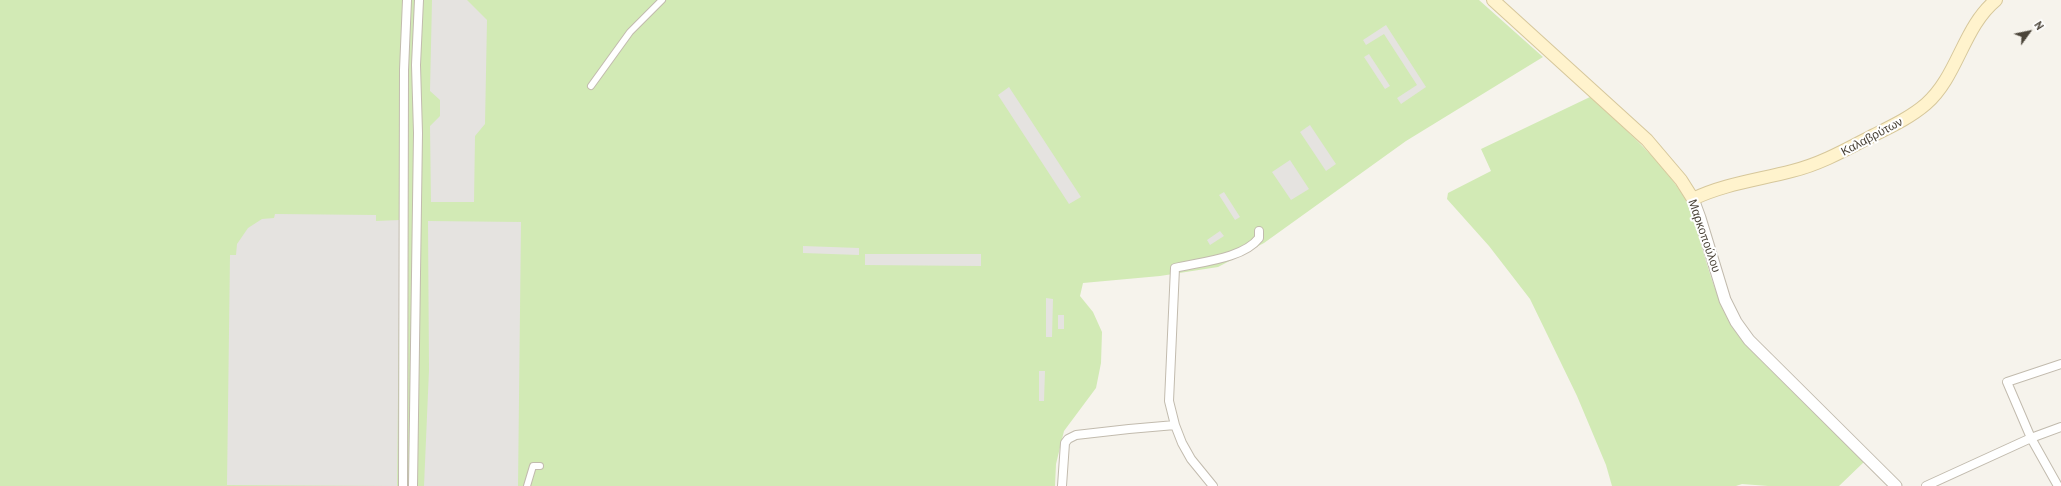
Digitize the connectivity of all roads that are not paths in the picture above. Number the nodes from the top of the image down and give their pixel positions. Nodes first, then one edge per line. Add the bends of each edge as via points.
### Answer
1 (408, 0) edge
2 (419, 0) edge
3 (662, 0) edge
4 (1493, 0) edge
5 (1996, 0) edge
6 (590, 86) dead end
7 (405, 133) junction
8 (418, 133) junction
9 (1693, 198) junction
10 (1259, 231) dead end
11 (2061, 364) edge
12 (1175, 425) junction
13 (2061, 427) edge
14 (2031, 438) junction
15 (540, 466) dead end
16 (403, 486) edge
17 (413, 486) edge
18 (528, 486) edge
19 (1062, 486) edge
20 (1214, 486) edge
21 (1896, 486) edge
22 (1926, 486) edge
23 (2058, 486) edge

1 - 7 street via 404,70
2 - 8 street via 416,65
3 - 6 street via 630,32
4 - 9 main road, Μαρκοπούλου via 1646,140 1681,180
5 - 9 main road, Καλαβρύτων via 1984,10 1975,24 1935,96 1904,120 1825,161 1723,187
7 - 8 street
7 - 16 street
8 - 17 street
9 - 21 street, Μαρκοπούλου via 1724,300 1736,322 1749,340
10 - 12 street via 1256,243 1244,250 1212,261 1175,268 1169,401
11 - 14 street via 2006,382
12 - 19 street via 1128,428 1076,435 1068,439 1065,443
12 - 20 street via 1191,459
13 - 14 street
14 - 22 street
14 - 23 street
15 - 18 street via 533,466

